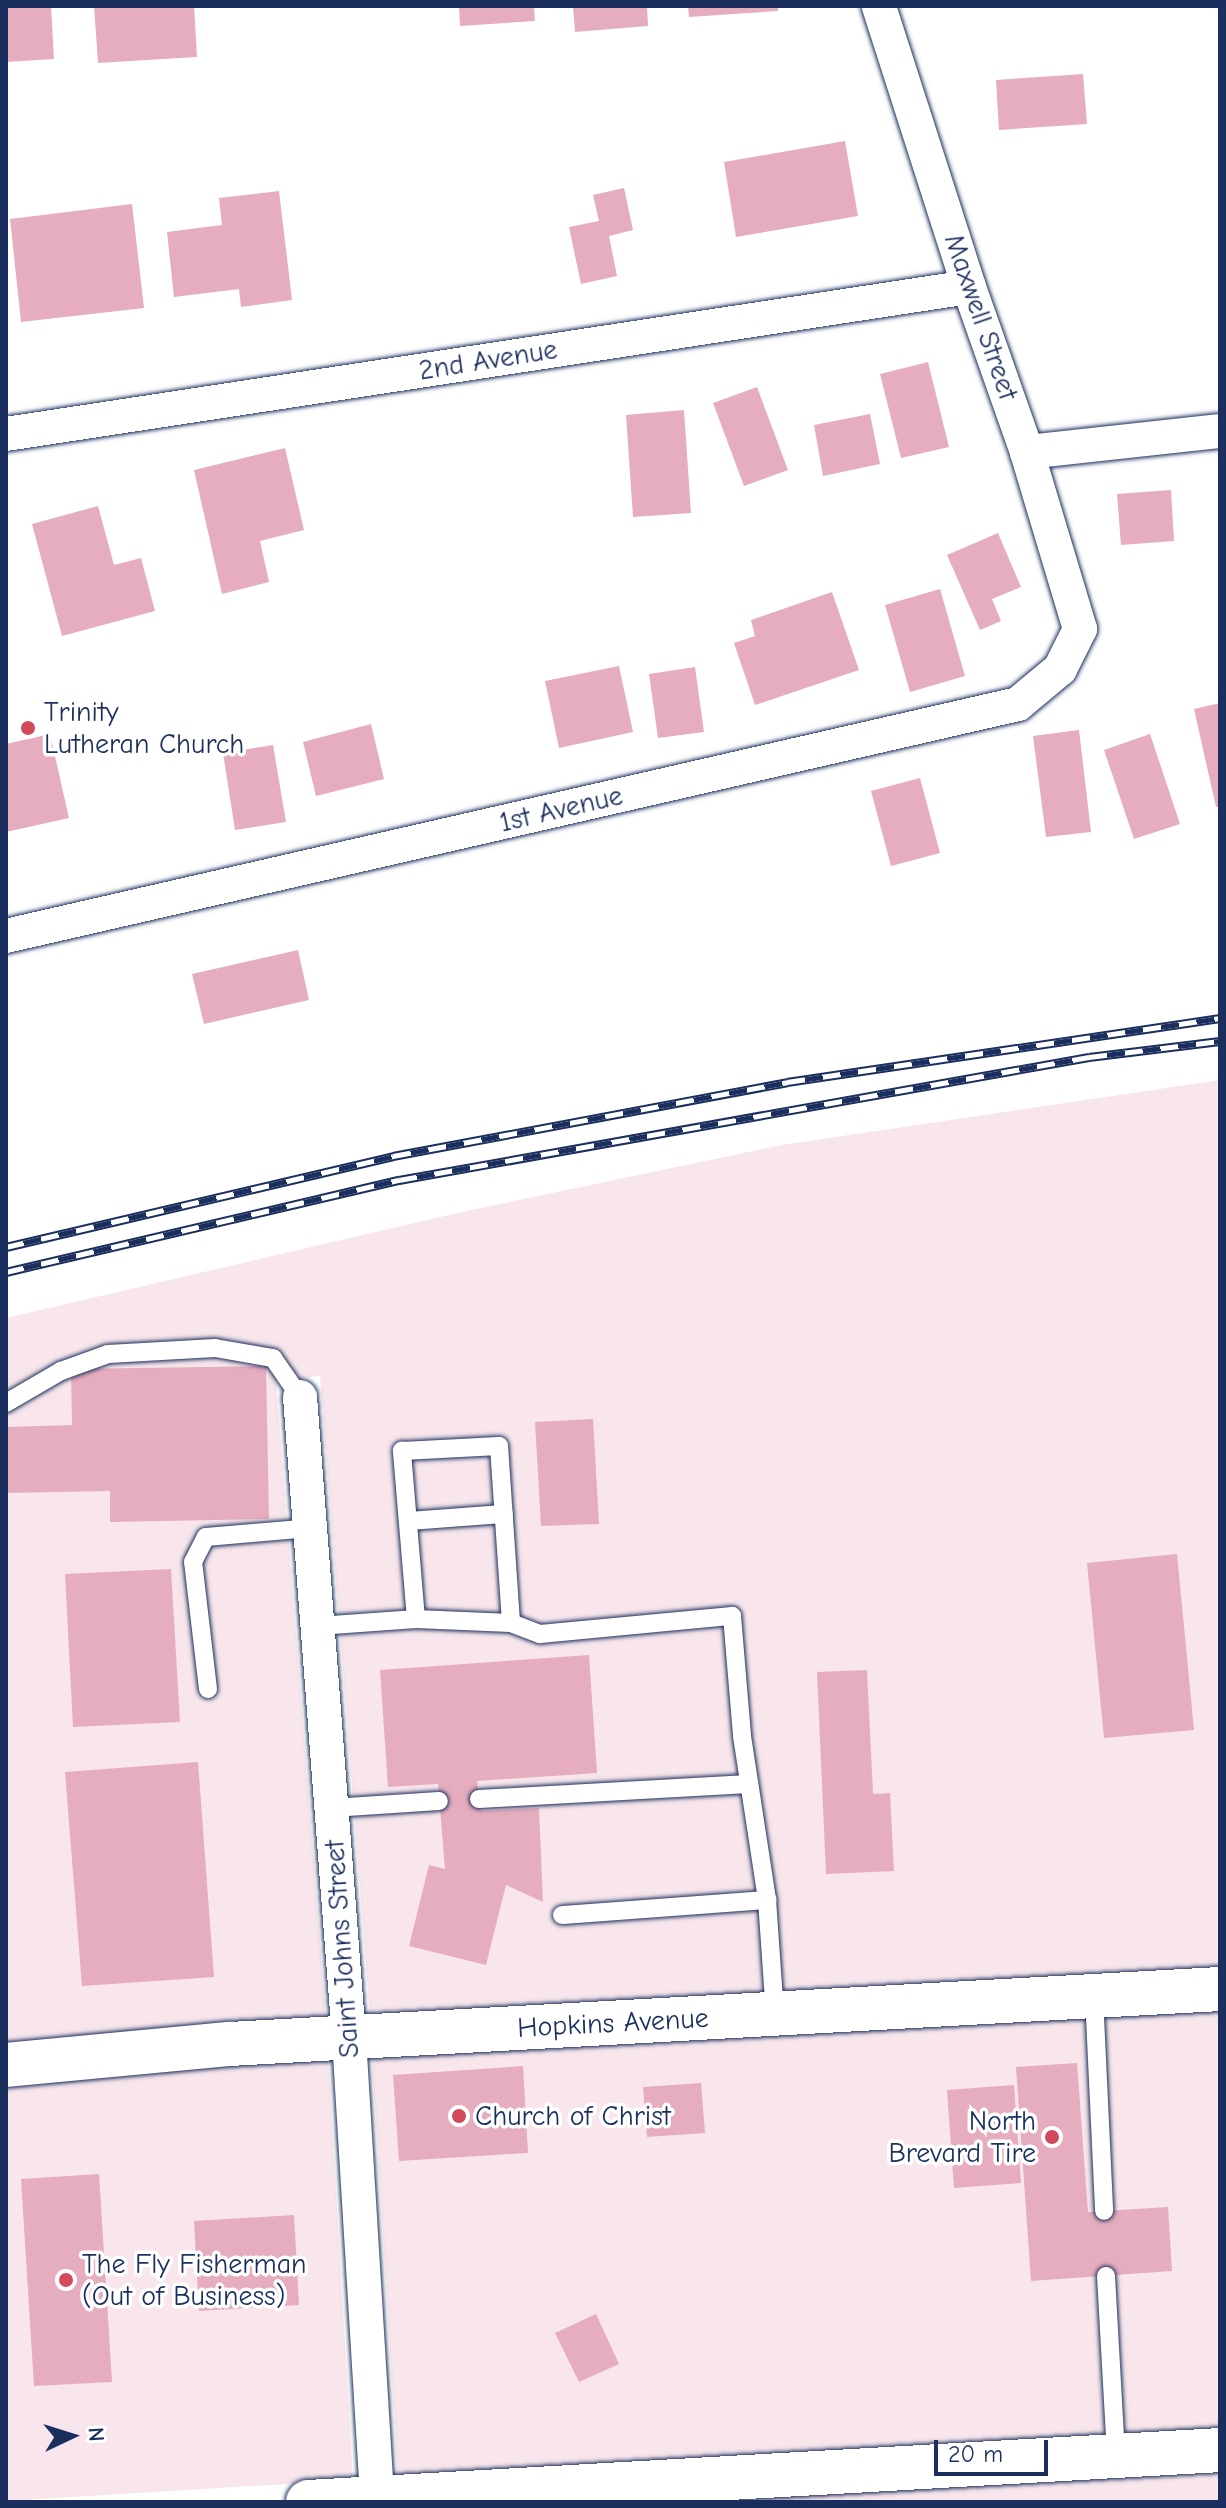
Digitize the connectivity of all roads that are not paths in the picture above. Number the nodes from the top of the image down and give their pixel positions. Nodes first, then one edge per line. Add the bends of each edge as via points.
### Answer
1 (879, 6) edge
2 (969, 287) junction
3 (1220, 431) edge
4 (6, 434) edge
5 (1027, 452) junction
6 (1080, 629) joint
7 (6, 936) edge
8 (300, 1397) joint
9 (6, 1403) edge
10 (504, 1514) junction
11 (408, 1521) junction
12 (310, 1528) junction
13 (416, 1619) junction
14 (511, 1623) junction
15 (318, 1626) junction
16 (208, 1689) dead end
17 (749, 1784) junction
18 (479, 1799) dead end
19 (439, 1801) dead end
20 (332, 1808) junction
21 (767, 1900) junction
22 (562, 1915) dead end
23 (1220, 1989) edge
24 (1094, 1996) junction
25 (775, 2014) junction
26 (349, 2038) junction
27 (6, 2065) edge
28 (1104, 2211) dead end
29 (1106, 2276) dead end
30 (1220, 2450) edge
31 (1116, 2456) junction
32 (377, 2500) edge
33 (308, 2502) edge

1 - 2 street, Maxwell Street
2 - 4 street, 2nd Avenue
2 - 5 street, Maxwell Street
3 - 5 street
5 - 6 street, Maxwell Street
6 - 7 street, 1st Avenue via 1060,669 1018,704
8 - 9 lane via 273,1358 215,1348 108,1354 61,1371
8 - 12 street, Saint Johns Street
10 - 11 lane
10 - 11 lane via 499,1446 402,1451
10 - 14 lane
11 - 13 lane
12 - 15 street, Saint Johns Street
12 - 16 lane via 206,1537 193,1562
13 - 14 lane
13 - 15 lane
14 - 17 lane via 540,1634 732,1616
15 - 20 street, Saint Johns Street
17 - 18 lane
17 - 21 lane
19 - 20 lane
20 - 26 street, Saint Johns Street
21 - 22 lane
21 - 25 lane
23 - 24 main road, Hopkins Avenue
24 - 25 main road, Hopkins Avenue
24 - 28 lane
25 - 26 main road, Hopkins Avenue
26 - 27 main road, Hopkins Avenue
26 - 32 street, Saint Johns Street
29 - 31 lane
30 - 31 main road
31 - 32 main road
32 - 33 main road

